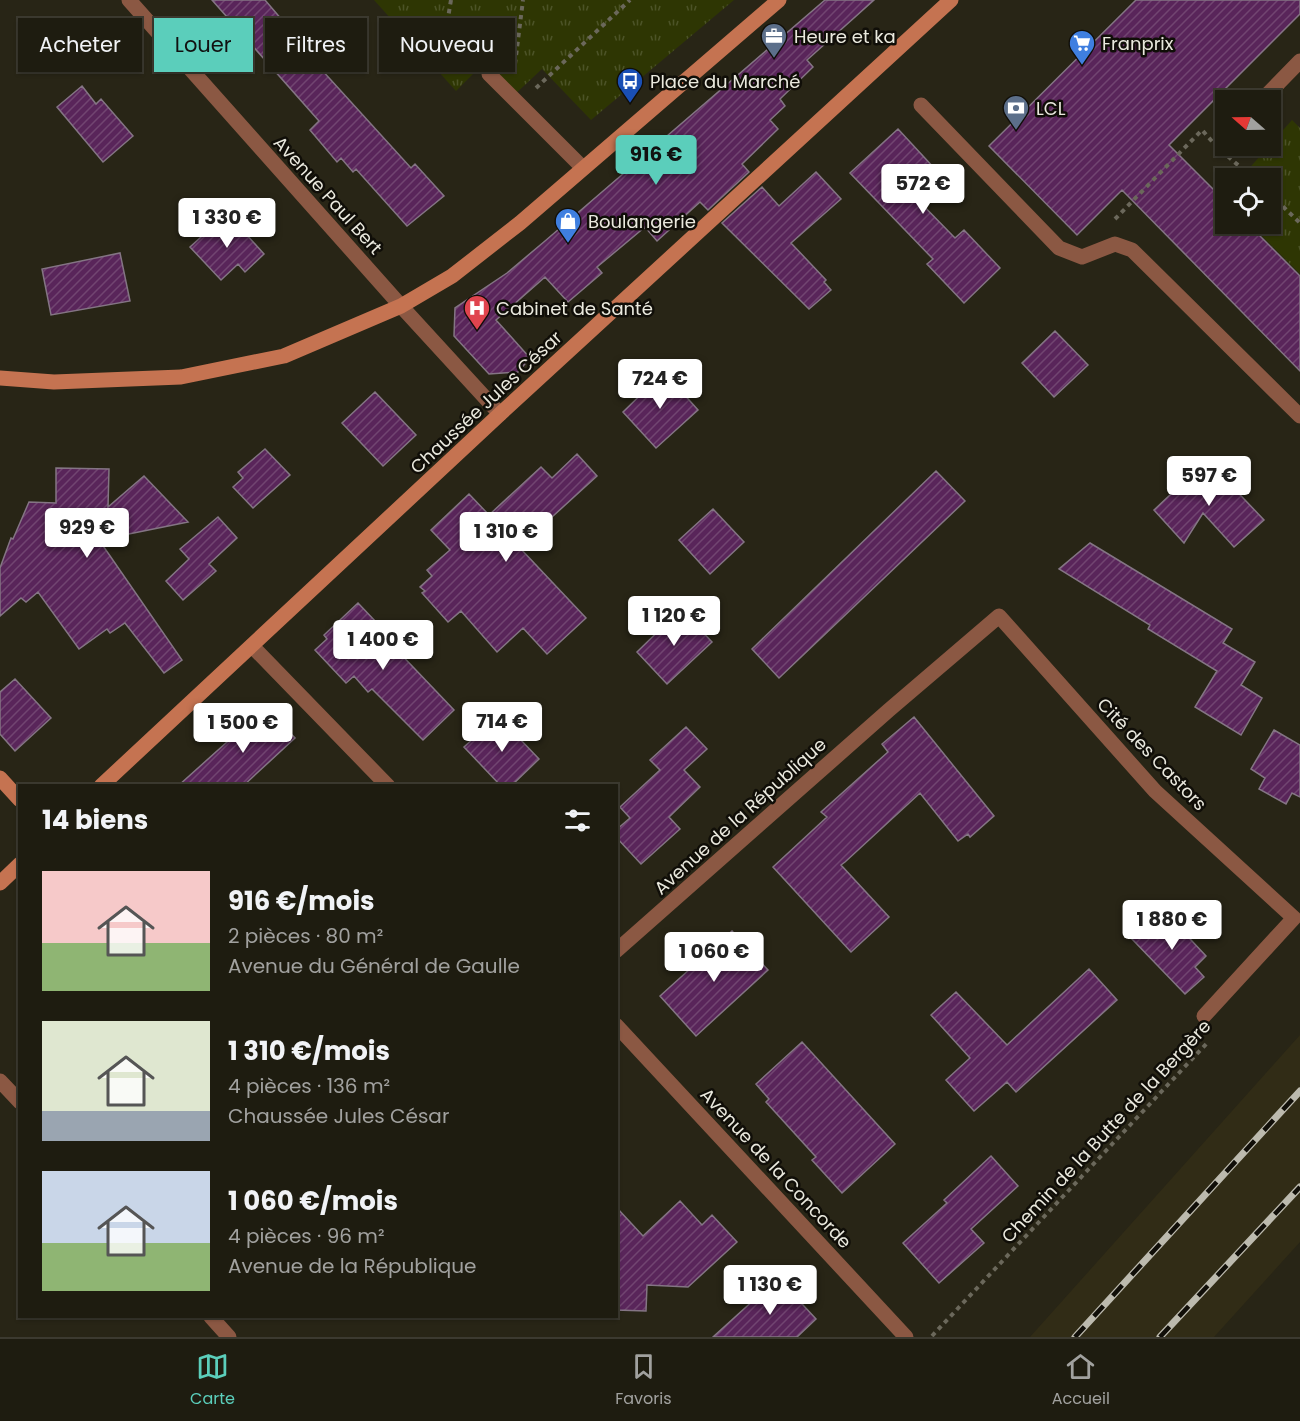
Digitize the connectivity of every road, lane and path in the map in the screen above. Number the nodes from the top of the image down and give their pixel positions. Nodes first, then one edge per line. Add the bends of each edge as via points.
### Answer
1 (129, 0) edge
2 (452, 0) edge
3 (523, 0) edge
4 (630, 0) edge
5 (779, 0) edge
6 (951, 0) edge
7 (1300, 61) edge
8 (489, 74) joint
9 (1272, 90) edge
10 (515, 100) junction
11 (921, 105) dead end
12 (1215, 146) edge
13 (1227, 156) edge
14 (583, 168) junction
15 (1241, 168) edge
16 (1281, 205) edge
17 (1300, 224) edge
18 (1115, 244) junction
19 (400, 306) junction
20 (0, 378) edge
21 (500, 414) junction
22 (1300, 416) edge
23 (252, 646) junction
24 (889, 710) joint
25 (0, 778) edge
26 (103, 784) edge
27 (386, 784) edge
28 (18, 798) edge
29 (18, 866) edge
30 (0, 883) edge
31 (618, 949) edge
32 (1204, 1016) dead end
33 (618, 1027) edge
34 (1210, 1040) dead end
35 (0, 1081) edge
36 (18, 1100) edge
37 (218, 1319) edge
38 (229, 1337) edge
39 (906, 1337) edge
40 (932, 1337) edge

1 - 19 street, Avenue Paul Bert
2 - 8 path via 446,30
3 - 10 path
4 - 10 path
5 - 14 street
6 - 21 street, Chaussée Jules César
7 - 9 street
8 - 10 street
10 - 14 street
11 - 18 street via 1059,248 1082,256
12 - 18 path via 1202,130 1110,224
13 - 15 path
14 - 19 street via 452,276
16 - 17 path
18 - 22 street via 1132,250
19 - 20 street via 284,356 182,377 54,382
19 - 21 street, Avenue Paul Bert
21 - 23 street, Chaussée Jules César
23 - 26 street, Chaussée Jules César
23 - 27 street
24 - 31 street, Avenue de la République
24 - 32 street, Cité des Castors via 999,616 1155,791 1294,918
25 - 28 street
29 - 30 street
33 - 39 street, Avenue de la Concorde
34 - 40 path, Chemin de la Butte de la Bergère
35 - 36 street
37 - 38 street

